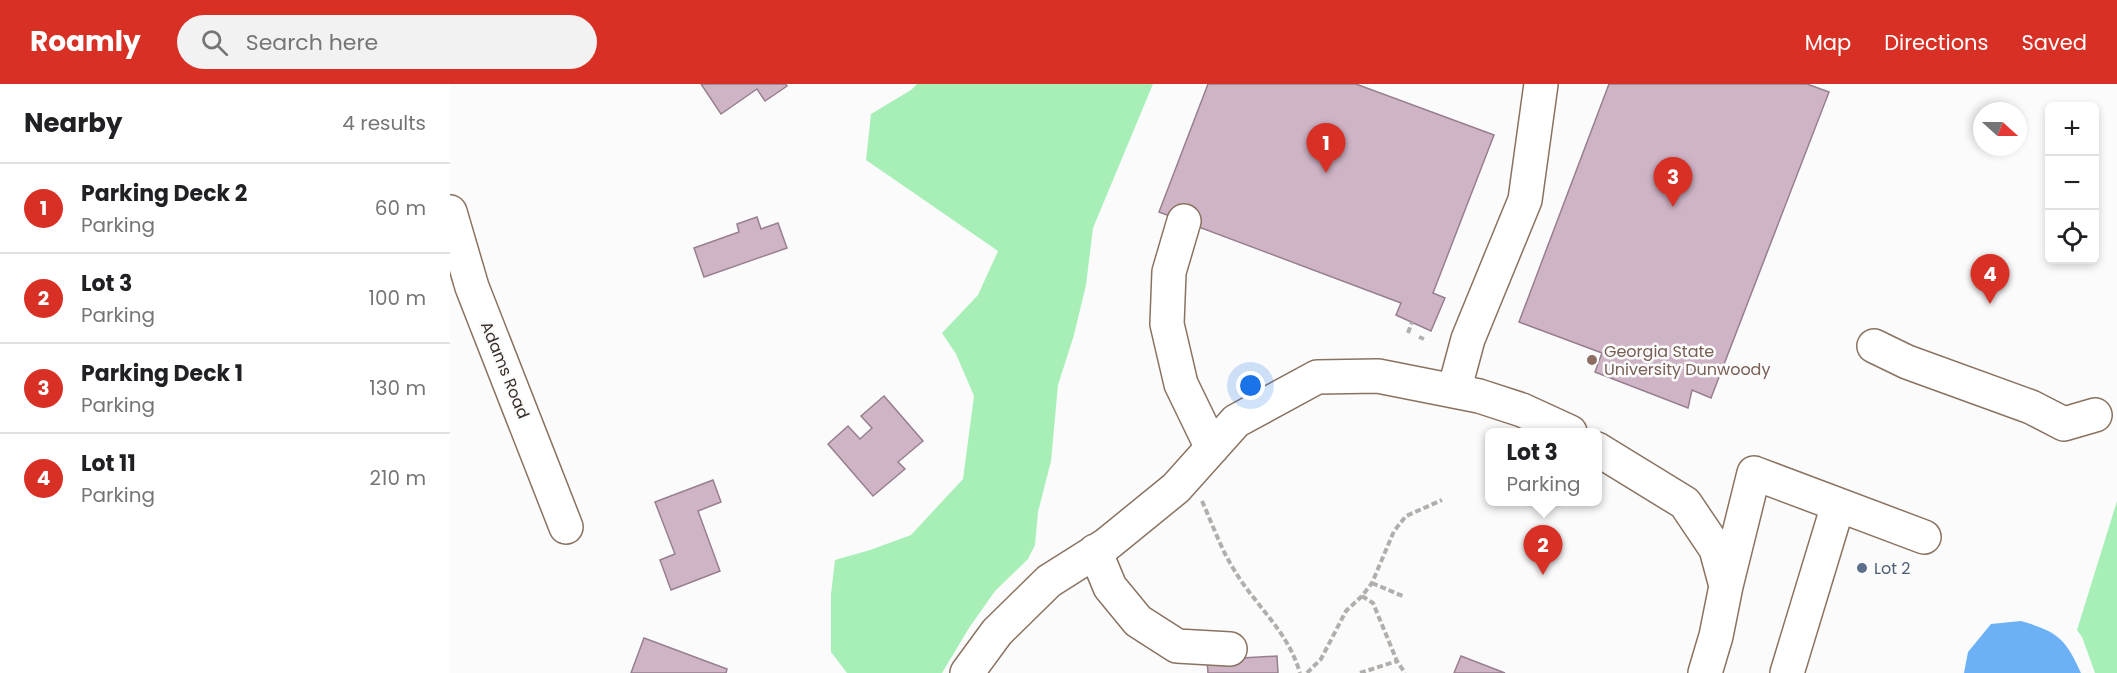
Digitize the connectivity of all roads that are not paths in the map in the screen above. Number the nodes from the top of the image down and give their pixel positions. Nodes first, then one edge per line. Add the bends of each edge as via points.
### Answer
1 (1541, 84) edge
2 (450, 212) edge
3 (1184, 221) dead end
4 (1874, 346) dead end
5 (1454, 391) junction
6 (2095, 415) dead end
7 (1518, 421) edge
8 (1551, 428) edge
9 (1212, 448) junction
10 (1602, 452) edge
11 (1838, 505) junction
12 (566, 527) dead end
13 (1924, 537) dead end
14 (1095, 552) junction
15 (1726, 585) junction
16 (1230, 649) dead end
17 (967, 673) edge
18 (1705, 673) edge
19 (1787, 673) edge

1 - 5 street via 1525,200 1468,339
2 - 12 street, Adams Road via 472,286
3 - 9 street via 1169,272 1167,324 1182,384
4 - 6 street via 2031,407 2064,424
5 - 7 street via 1479,396
5 - 9 street via 1378,376 1317,377 1236,421
7 - 8 street
9 - 14 street via 1176,488
10 - 15 street via 1685,503 1716,549
11 - 13 street
11 - 15 street via 1754,473
11 - 19 street
14 - 16 street via 1110,587 1138,621 1177,646
14 - 17 street via 1049,580 997,632
15 - 18 street

